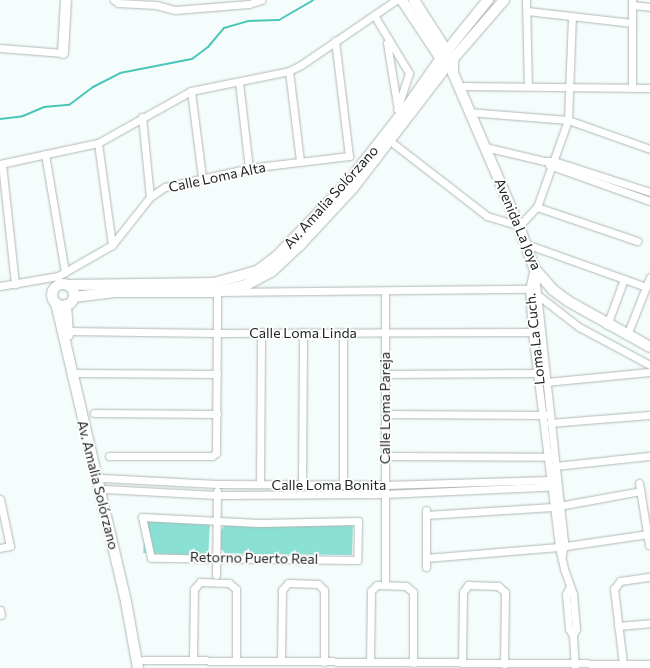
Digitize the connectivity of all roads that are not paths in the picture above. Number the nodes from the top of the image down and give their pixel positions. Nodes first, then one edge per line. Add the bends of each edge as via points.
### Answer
1 (66, 0) edge
2 (114, 0) edge
3 (262, 0) edge
4 (396, 0) edge
5 (402, 0) edge
6 (414, 0) edge
7 (488, 0) edge
8 (504, 0) edge
9 (526, 0) edge
10 (632, 2) edge
11 (650, 7) edge
12 (527, 12) junction
13 (374, 15) junction
14 (572, 18) junction
15 (632, 23) junction
16 (386, 39) junction
17 (335, 41) junction
18 (0, 48) edge
19 (63, 52) joint
20 (448, 62) junction
21 (289, 71) junction
22 (239, 82) junction
23 (458, 86) junction
24 (528, 86) junction
25 (570, 87) junction
26 (632, 88) junction
27 (650, 88) edge
28 (191, 91) junction
29 (468, 112) junction
30 (142, 117) junction
31 (568, 120) junction
32 (98, 143) junction
33 (394, 144) dead end
34 (485, 147) junction
35 (650, 149) edge
36 (45, 154) junction
37 (300, 161) junction
38 (1, 164) edge
39 (553, 165) junction
40 (249, 168) junction
41 (202, 177) junction
42 (650, 192) edge
43 (150, 197) junction
44 (650, 201) edge
45 (537, 207) junction
46 (519, 226) junction
47 (636, 241) dead end
48 (526, 244) junction
49 (112, 245) junction
50 (534, 268) junction
51 (65, 272) junction
52 (650, 277) edge
53 (624, 279) junction
54 (15, 284) junction
55 (67, 285) junction
56 (0, 286) edge
57 (646, 286) junction
58 (529, 289) junction
59 (385, 291) junction
60 (217, 292) junction
61 (536, 294) junction
62 (74, 297) junction
63 (56, 303) junction
64 (66, 305) junction
65 (607, 325) junction
66 (67, 331) junction
67 (261, 332) junction
68 (302, 332) junction
69 (386, 332) junction
70 (536, 332) junction
71 (217, 333) junction
72 (343, 333) junction
73 (627, 336) junction
74 (650, 347) edge
75 (650, 365) edge
76 (650, 372) edge
77 (77, 373) junction
78 (537, 373) junction
79 (217, 374) junction
80 (386, 374) junction
81 (546, 382) junction
82 (94, 413) dead end
83 (217, 414) junction
84 (386, 414) junction
85 (546, 415) junction
86 (650, 415) edge
87 (550, 423) junction
88 (109, 456) dead end
89 (385, 456) junction
90 (648, 456) dead end
91 (551, 457) junction
92 (555, 466) junction
93 (102, 478) junction
94 (554, 483) junction
95 (639, 483) dead end
96 (217, 484) junction
97 (260, 484) junction
98 (302, 485) junction
99 (343, 485) junction
100 (384, 485) junction
101 (104, 489) junction
102 (641, 491) junction
103 (385, 494) junction
104 (216, 495) junction
105 (0, 499) edge
106 (557, 506) junction
107 (216, 520) junction
108 (648, 534) junction
109 (649, 545) edge
110 (562, 547) junction
111 (0, 548) edge
112 (216, 557) junction
113 (426, 558) junction
114 (426, 567) dead end
115 (216, 575) dead end
116 (650, 577) edge
117 (385, 581) dead end
118 (650, 623) edge
119 (618, 626) junction
120 (193, 660) junction
121 (236, 661) junction
122 (281, 661) junction
123 (324, 662) junction
124 (370, 662) junction
125 (412, 663) junction
126 (462, 663) junction
127 (504, 664) junction
128 (623, 664) junction
129 (650, 664) edge
130 (142, 665) edge
131 (575, 666) edge

1 - 19 main road
2 - 3 street via 118,3 156,5 175,10 248,4
4 - 13 street
5 - 20 main road, Avenida La Joya
6 - 20 main road, Avenida La Joya
7 - 20 main road
8 - 20 main road
9 - 12 street
10 - 11 street
10 - 15 street
12 - 14 street
12 - 24 street
13 - 16 street
13 - 17 street
14 - 15 street
14 - 25 street
15 - 26 street
16 - 16 street via 395,81 397,109 409,73
17 - 21 street
17 - 37 street, Calle Loma Alta via 349,156
18 - 19 street
20 - 23 main road, Avenida La Joya
20 - 55 main road, Av. Amalia Solórzano via 406,108 348,182 304,230 257,271 214,283
20 - 60 main road, Av. Amalia Solórzano via 353,188 300,245 270,272 248,284
21 - 22 street
21 - 37 street
22 - 28 street
22 - 40 street
23 - 24 street
23 - 29 main road, Avenida La Joya
24 - 25 street
25 - 26 street
25 - 31 street
26 - 27 street
28 - 30 street
28 - 41 street
29 - 31 street
29 - 34 main road, Avenida La Joya
30 - 32 street
30 - 43 street
31 - 35 street
31 - 39 street
32 - 36 street
32 - 49 street
33 - 46 street via 487,216
34 - 39 street
34 - 46 main road, Avenida La Joya
36 - 38 street
36 - 51 street
37 - 40 street, Calle Loma Alta
38 - 54 street
39 - 42 street
39 - 44 street
39 - 45 street
40 - 41 street, Calle Loma Alta
41 - 43 street, Calle Loma Alta via 164,187
43 - 49 street, Calle Loma Alta
45 - 46 street
45 - 47 street
46 - 48 main road, Avenida La Joya
48 - 50 main road, Avenida La Joya
48 - 53 street
49 - 51 street, Calle Loma Alta
50 - 58 street, Loma La Cuch.
50 - 61 street, Loma La Cuch.
50 - 65 main road, Avenida La Joya via 553,290
51 - 54 street, Calle Loma Alta via 58,276
52 - 57 street
53 - 57 street
53 - 65 street
54 - 56 street, Calle Loma Alta
55 - 62 main road
55 - 63 main road via 61,284 52,290 52,297
57 - 73 street
58 - 59 street
58 - 61 street, Avenida La Joya
58 - 70 street, Loma La Cuch.
59 - 60 street
59 - 69 street, Calle Loma Pareja
60 - 62 main road, Av. Amalia Solórzano via 115,292
60 - 71 street
61 - 70 street, Loma La Cuch.
61 - 75 street, Avenida La Joya via 579,326
62 - 64 main road
63 - 64 main road
63 - 130 main road, Av. Amalia Solórzano
64 - 66 main road, Av. Amalia Solórzano
65 - 73 main road, Avenida La Joya
66 - 71 street, Calle Loma Linda
66 - 77 main road, Av. Amalia Solórzano
67 - 68 street, Calle Loma Linda
67 - 71 street, Calle Loma Linda
67 - 97 street
68 - 72 street, Calle Loma Linda
68 - 98 street
69 - 70 street, Calle Loma Linda
69 - 72 street, Calle Loma Linda
69 - 80 street, Calle Loma Pareja
70 - 78 street, Loma La Cuch.
70 - 81 street, Loma La Cuch.
71 - 79 street
72 - 99 street
73 - 74 main road, Avenida La Joya
76 - 81 street
77 - 79 street
77 - 93 main road, Av. Amalia Solórzano
78 - 80 street
78 - 85 street, Loma La Cuch.
79 - 83 street
80 - 84 street, Calle Loma Pareja
81 - 85 street, Loma La Cuch.
82 - 83 street
83 - 88 street via 217,448 212,456
84 - 85 street
84 - 89 street, Calle Loma Pareja
85 - 87 street, Loma La Cuch.
85 - 91 street, Loma La Cuch.
86 - 87 street
87 - 91 street, Loma La Cuch.
89 - 91 street
89 - 100 street, Calle Loma Pareja
90 - 92 street
91 - 92 street, Loma La Cuch.
91 - 94 street, Loma La Cuch.
92 - 94 street, Loma La Cuch.
93 - 96 street, Calle Loma Bonita
93 - 101 main road, Av. Amalia Solórzano
94 - 100 street, Calle Loma Bonita
94 - 103 street, Calle Loma Bonita
94 - 106 street, Loma La Cuch.
95 - 102 street
96 - 97 street, Calle Loma Bonita
96 - 104 street
97 - 98 street, Calle Loma Bonita
98 - 99 street, Calle Loma Bonita
99 - 100 street, Calle Loma Bonita
100 - 103 street, Calle Loma Pareja
101 - 104 street, Calle Loma Bonita
101 - 130 main road, Av. Amalia Solórzano
102 - 106 street
102 - 108 street
103 - 104 street, Calle Loma Bonita
103 - 117 street, Calle Loma Pareja
104 - 107 street
105 - 111 street via 10,546
106 - 110 street, Loma La Cuch.
106 - 113 street via 426,513
107 - 112 street
107 - 112 street, Retorno Puerto Real via 142,517 151,558
107 - 112 street, Retorno Puerto Real via 259,523 358,521 357,560
108 - 109 street
108 - 110 street
110 - 113 street
110 - 131 street, Loma La Cuch. via 570,588 566,594
112 - 115 street
113 - 114 street
116 - 119 street via 620,581 616,584 614,589
118 - 119 street
119 - 128 street
120 - 121 street
120 - 121 street via 194,589 200,582 229,583 236,589
120 - 130 street
121 - 122 street
122 - 123 street
122 - 123 street via 282,590 288,583 318,584 324,590
123 - 124 street
124 - 125 street
124 - 125 street via 371,592 377,585 406,586 413,592
125 - 126 street
126 - 127 street
126 - 127 street via 462,592 468,585 498,586 505,592
127 - 131 street
128 - 129 street
128 - 131 street

